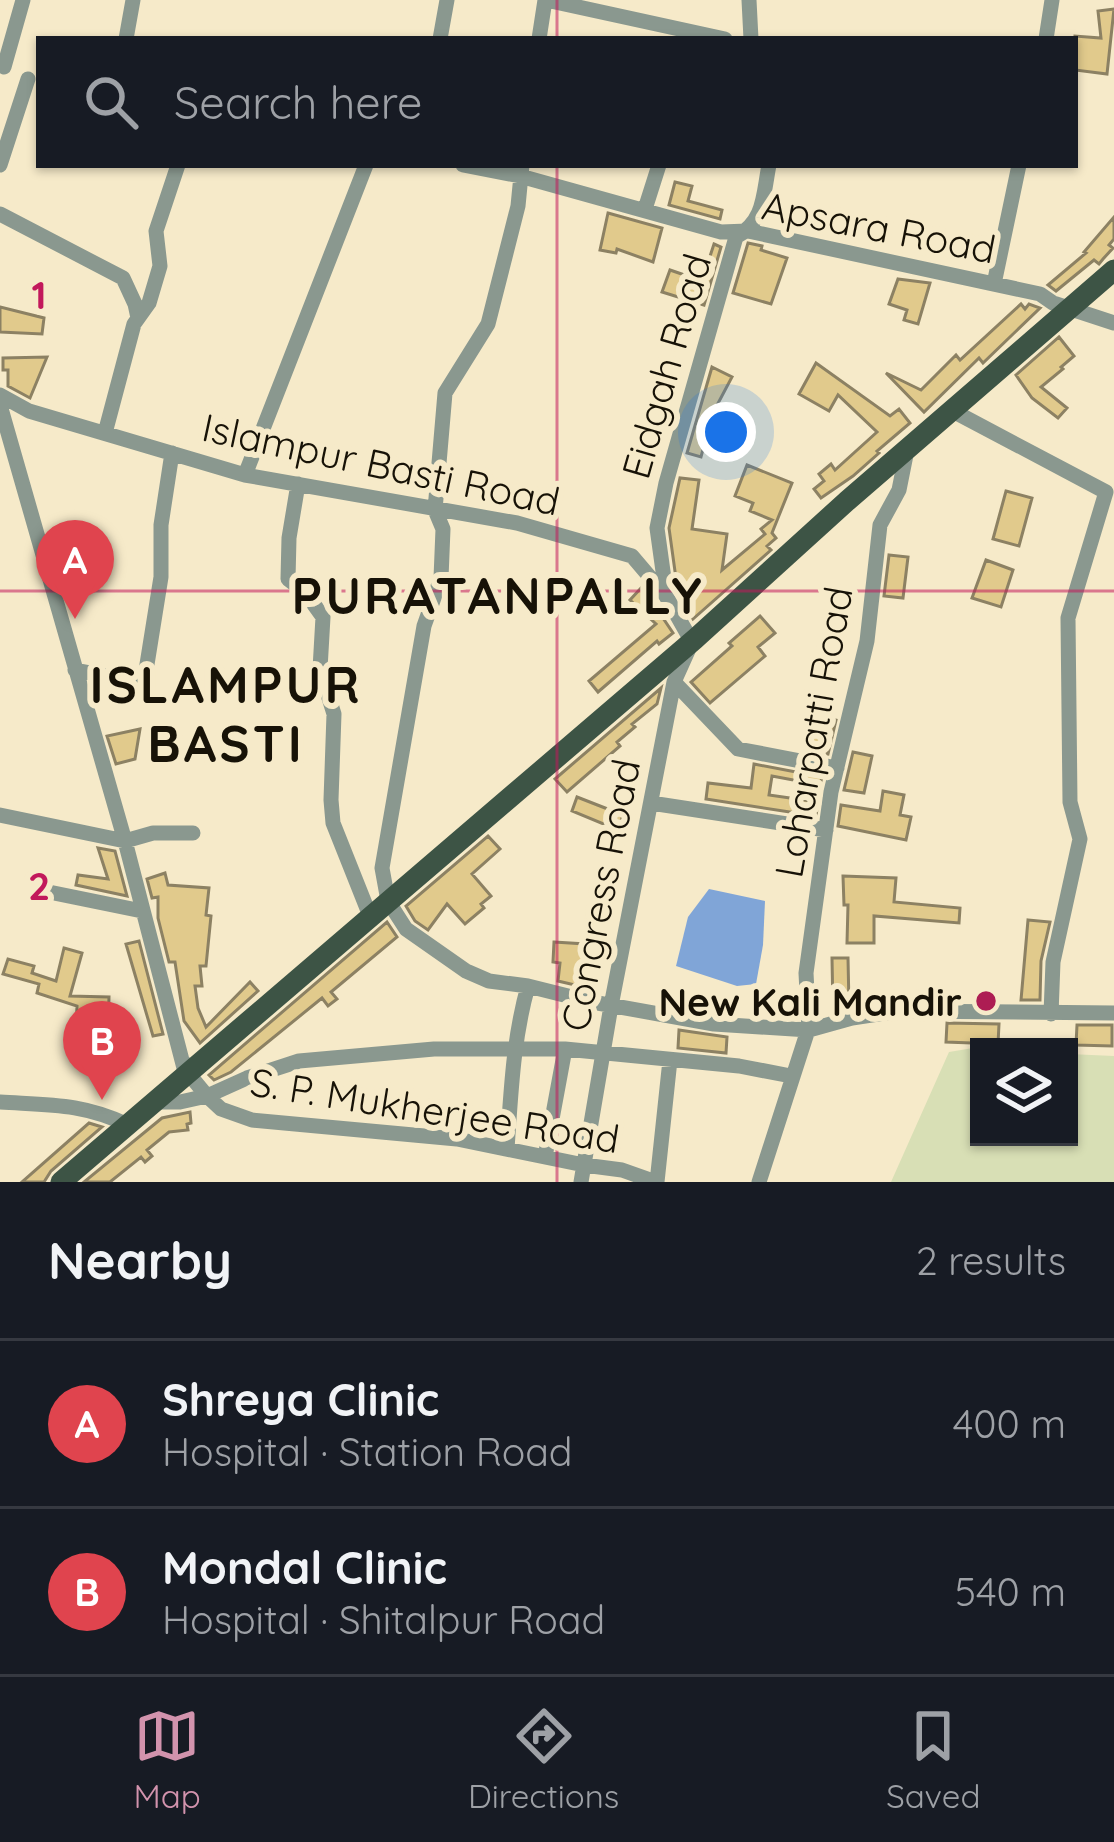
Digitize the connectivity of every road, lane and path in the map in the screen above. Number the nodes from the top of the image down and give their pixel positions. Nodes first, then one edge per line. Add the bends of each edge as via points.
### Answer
1 (23, 0) edge
2 (133, 0) edge
3 (447, 0) edge
4 (545, 0) edge
5 (749, 0) edge
6 (1052, 0) edge
7 (127, 36) edge
8 (441, 36) edge
9 (539, 36) edge
10 (695, 36) edge
11 (751, 36) edge
12 (1046, 36) edge
13 (2, 66) edge
14 (33, 80) edge
15 (0, 165) edge
16 (177, 168) edge
17 (365, 168) edge
18 (657, 168) edge
19 (768, 168) edge
20 (1018, 168) edge
21 (521, 171) edge
22 (645, 209) junction
23 (0, 214) edge
24 (748, 231) junction
25 (1114, 270) edge
26 (994, 284) junction
27 (1071, 307) junction
28 (138, 318) junction
29 (1114, 323) edge
30 (0, 395) edge
31 (0, 405) edge
32 (951, 410) junction
33 (106, 433) junction
34 (907, 450) junction
35 (172, 453) junction
36 (7, 456) edge
37 (245, 475) junction
38 (298, 484) junction
39 (435, 510) junction
40 (666, 596) junction
41 (692, 642) junction
42 (76, 670) junction
43 (674, 682) junction
44 (837, 768) junction
45 (651, 803) junction
46 (0, 815) edge
47 (826, 830) junction
48 (193, 833) dead end
49 (125, 841) junction
50 (44, 891) dead end
51 (388, 902) junction
52 (142, 911) junction
53 (370, 916) junction
54 (528, 986) junction
55 (611, 1006) junction
56 (1114, 1013) edge
57 (1051, 1014) junction
58 (808, 1030) junction
59 (514, 1049) junction
60 (565, 1049) junction
61 (603, 1054) junction
62 (670, 1060) junction
63 (186, 1066) junction
64 (791, 1076) junction
65 (207, 1096) junction
66 (0, 1102) edge
67 (154, 1102) junction
68 (128, 1125) junction
69 (507, 1149) junction
70 (544, 1156) junction
71 (582, 1173) edge
72 (62, 1182) edge
73 (656, 1182) edge
74 (758, 1182) edge

1 - 13 street
2 - 7 street
3 - 8 street
4 - 9 street
4 - 10 street
5 - 11 street
6 - 12 street
13 - 14 street
14 - 15 street
16 - 28 street via 156,231 160,266
17 - 37 street
18 - 22 street
19 - 24 street, Eidgah Road
20 - 26 street
21 - 22 street, Apsara Road
21 - 39 street via 488,324 445,393
22 - 24 street, Apsara Road via 721,232
23 - 28 street via 123,278
24 - 26 street, Apsara Road
24 - 40 street, Eidgah Road via 736,237 666,482 657,528
25 - 27 main road
26 - 27 street, Apsara Road
27 - 29 street, Apsara Road
27 - 32 main road
28 - 33 street
30 - 33 street, Islampur Basti Road
31 - 36 street
32 - 34 main road
32 - 57 street via 1106,492 1068,618 1070,802 1080,838 1053,962
33 - 35 street, Islampur Basti Road
34 - 41 main road
34 - 44 street, Loharpatti Road via 880,525 867,641
35 - 37 street, Islampur Basti Road
35 - 42 street via 144,682
36 - 42 street
37 - 38 street, Islampur Basti Road
38 - 39 street, Islampur Basti Road
38 - 53 street via 288,579 323,617 320,669 334,714 333,823
39 - 40 street, Islampur Basti Road via 632,556
39 - 51 street via 441,578 424,626 382,868
40 - 41 street
41 - 43 street, Congress Road
41 - 51 main road
42 - 49 street
43 - 44 street via 738,749
43 - 45 street, Congress Road
44 - 47 street, Loharpatti Road
45 - 47 street
45 - 55 street, Congress Road
46 - 49 street
47 - 58 street, Loharpatti Road via 806,974
48 - 49 street
49 - 52 street
50 - 52 street
51 - 53 main road
51 - 54 street via 406,929 466,971
52 - 63 street
53 - 63 main road
54 - 55 street
54 - 59 street
55 - 58 street
55 - 61 street, Congress Road
56 - 57 street
57 - 58 street via 898,1011
58 - 64 street
59 - 60 street
59 - 65 street via 299,1060
59 - 69 street
60 - 61 street
60 - 70 street
61 - 62 street
61 - 71 street, Congress Road
62 - 64 street
62 - 73 street
63 - 65 street
63 - 67 main road
64 - 74 street
65 - 67 street
65 - 69 street, S. P. Mukherjee Road via 252,1120
66 - 68 street via 83,1107
67 - 68 main road
68 - 72 main road
69 - 70 street, S. P. Mukherjee Road
70 - 71 street, S. P. Mukherjee Road
71 - 73 street, S. P. Mukherjee Road via 622,1170

